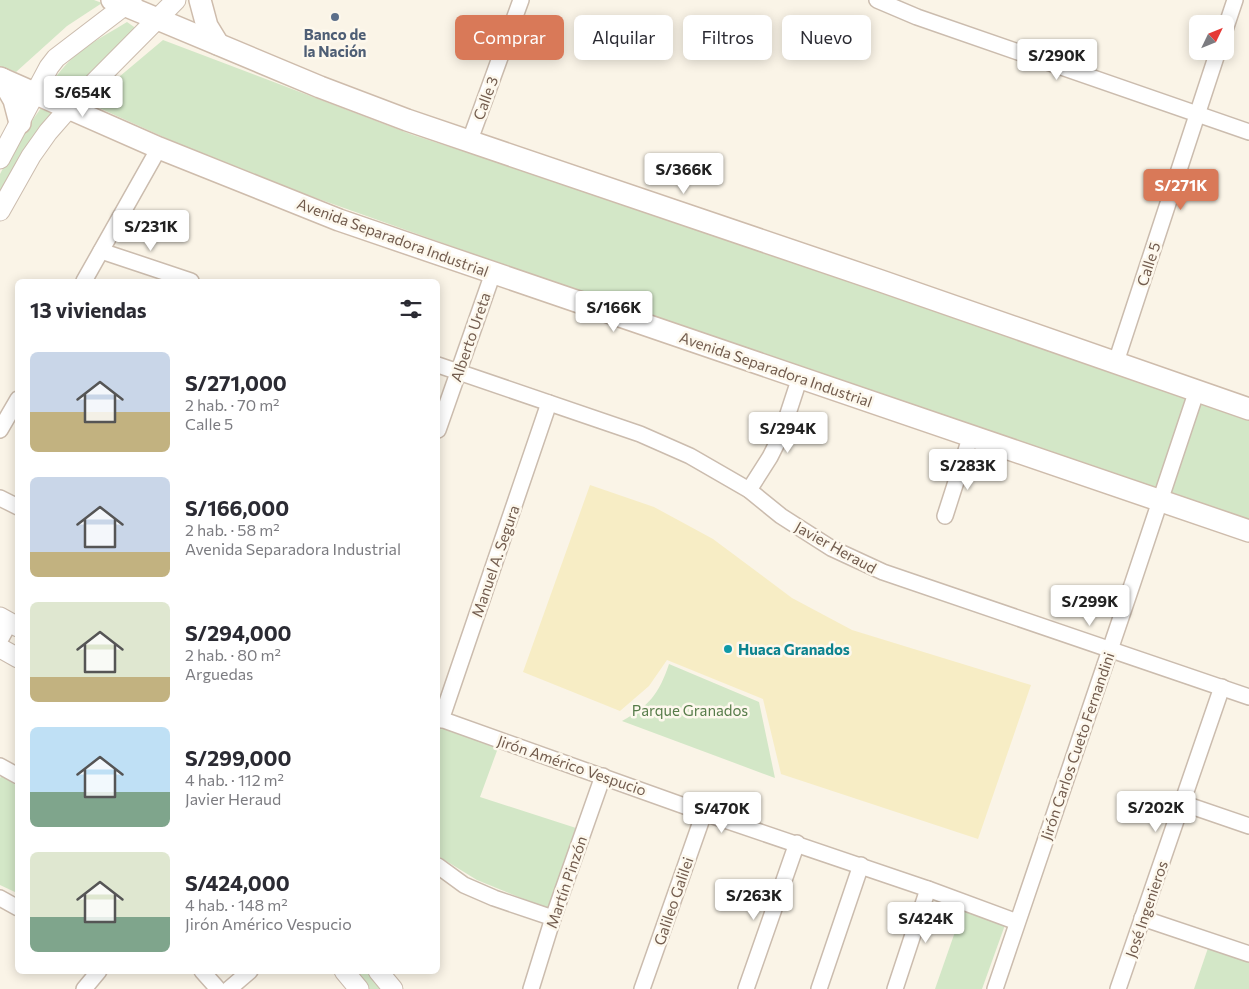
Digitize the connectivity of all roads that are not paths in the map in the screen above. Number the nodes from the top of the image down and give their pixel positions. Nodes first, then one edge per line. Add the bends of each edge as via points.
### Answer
1 (176, 0) edge
2 (200, 0) edge
3 (521, 0) edge
4 (877, 0) edge
5 (1235, 0) edge
6 (123, 2) edge
7 (909, 6) edge
8 (1230, 15) edge
9 (158, 20) junction
10 (218, 44) junction
11 (1215, 60) edge
12 (1, 78) edge
13 (36, 93) junction
14 (69, 108) junction
15 (1197, 114) junction
16 (20, 124) junction
17 (1249, 132) edge
18 (470, 140) junction
19 (159, 148) junction
20 (0, 158) edge
21 (0, 211) edge
22 (102, 251) junction
23 (493, 272) junction
24 (85, 279) edge
25 (185, 279) edge
26 (1116, 362) junction
27 (440, 366) edge
28 (457, 371) junction
29 (800, 377) junction
30 (1196, 390) junction
31 (549, 403) junction
32 (15, 404) edge
33 (1249, 408) edge
34 (440, 424) edge
35 (0, 430) edge
36 (971, 435) junction
37 (749, 490) junction
38 (0, 498) edge
39 (1159, 501) junction
40 (15, 506) edge
41 (945, 516) dead end
42 (1249, 531) edge
43 (9, 622) edge
44 (0, 640) edge
45 (0, 648) edge
46 (1110, 649) junction
47 (15, 656) edge
48 (1222, 687) junction
49 (1249, 697) edge
50 (440, 716) edge
51 (440, 719) edge
52 (0, 766) edge
53 (15, 774) edge
54 (603, 776) junction
55 (1182, 803) junction
56 (704, 813) junction
57 (1249, 826) edge
58 (797, 843) junction
59 (861, 866) junction
60 (440, 867) edge
61 (928, 889) junction
62 (0, 898) edge
63 (15, 906) edge
64 (553, 918) junction
65 (1142, 918) junction
66 (1017, 922) junction
67 (1249, 954) edge
68 (95, 974) edge
69 (205, 974) edge
70 (246, 974) edge
71 (346, 974) edge
72 (380, 974) edge
73 (84, 989) edge
74 (218, 989) edge
75 (229, 989) edge
76 (359, 989) edge
77 (393, 989) edge
78 (531, 989) edge
79 (642, 989) edge
80 (746, 989) edge
81 (820, 989) edge
82 (895, 989) edge
83 (995, 989) edge
84 (1118, 989) edge

1 - 9 street
2 - 10 main road via 205,21
3 - 18 street, Calle 3
4 - 7 street
5 - 8 street
6 - 9 main road
6 - 13 street via 56,58
7 - 15 street
9 - 10 main road
9 - 14 street
10 - 18 main road via 354,100
11 - 15 street, Calle 5
12 - 13 main road, Avenida Separadora Industrial
12 - 16 main road via 14,100
13 - 14 main road, Avenida Separadora Industrial
13 - 16 street
14 - 19 main road, Avenida Separadora Industrial
14 - 21 street via 31,156
15 - 17 street
15 - 26 street, Calle 5
16 - 20 street
18 - 26 main road
19 - 22 street
19 - 23 main road, Avenida Separadora Industrial via 339,220
22 - 24 street
22 - 25 street
23 - 28 street, Alberto Ureta
23 - 29 main road, Avenida Separadora Industrial
26 - 30 main road
27 - 28 street, Javier Heraud
28 - 31 street, Javier Heraud
28 - 34 street, Alberto Ureta
29 - 36 main road, Avenida Separadora Industrial
29 - 37 street via 781,434
30 - 33 main road
30 - 39 street, Jirón Carlos Cueto Fernandini
31 - 37 street, Javier Heraud via 640,434 690,456
31 - 50 street, Manuel A. Segura
32 - 35 street
36 - 39 main road, Avenida Separadora Industrial
36 - 41 street
37 - 46 street, Javier Heraud via 781,516 831,548 882,572
38 - 40 street
39 - 42 main road, Avenida Separadora Industrial
39 - 46 street, Jirón Carlos Cueto Fernandini
43 - 44 street
45 - 47 street
46 - 48 street, Javier Heraud
46 - 66 street, Jirón Carlos Cueto Fernandini
48 - 49 street, Javier Heraud
48 - 55 street, José Ingenieros
51 - 54 street, Jirón Américo Vespucio
52 - 53 street
54 - 56 street, Jirón Américo Vespucio
54 - 64 street, Martín Pinzón
55 - 57 street
55 - 65 street, José Ingenieros
56 - 58 street, Jirón Américo Vespucio
56 - 79 street, Galileo Galilei
58 - 59 street, Jirón Américo Vespucio
58 - 80 street
59 - 61 street, Jirón Américo Vespucio
59 - 81 street
60 - 64 street via 464,885
61 - 66 street, Jirón Américo Vespucio
61 - 82 street
62 - 63 street
64 - 78 street, Martín Pinzón
65 - 67 street
65 - 84 street, José Ingenieros
66 - 83 street, Jirón Carlos Cueto Fernandini
68 - 73 street
69 - 74 street
70 - 75 street
71 - 76 street
72 - 77 street

